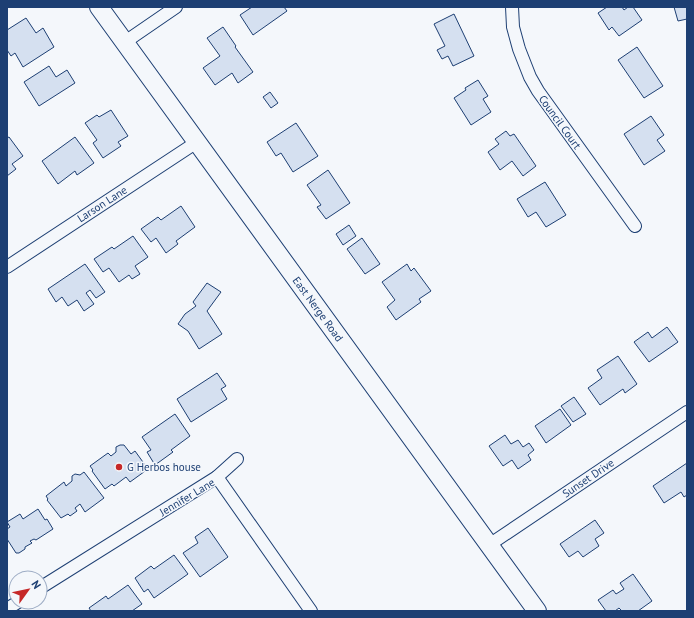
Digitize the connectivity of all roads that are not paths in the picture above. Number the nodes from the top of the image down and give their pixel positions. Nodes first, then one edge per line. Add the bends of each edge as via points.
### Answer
1 (99, 7) edge
2 (176, 7) edge
3 (512, 7) edge
4 (125, 42) junction
5 (197, 142) junction
6 (635, 226) dead end
7 (7, 267) edge
8 (687, 412) edge
9 (237, 459) dead end
10 (217, 477) junction
11 (489, 544) junction
12 (48, 583) edge
13 (311, 611) edge
14 (537, 611) edge

1 - 4 main road, East Nerge Road
2 - 4 street
3 - 6 street, Council Court via 513,27 530,77
4 - 5 main road, East Nerge Road
5 - 7 street, Larson Lane
5 - 11 main road, East Nerge Road
8 - 11 street, Sunset Drive
9 - 10 street
10 - 12 street, Jennifer Lane
10 - 13 street, Jennifer Lane
11 - 14 main road, East Nerge Road

